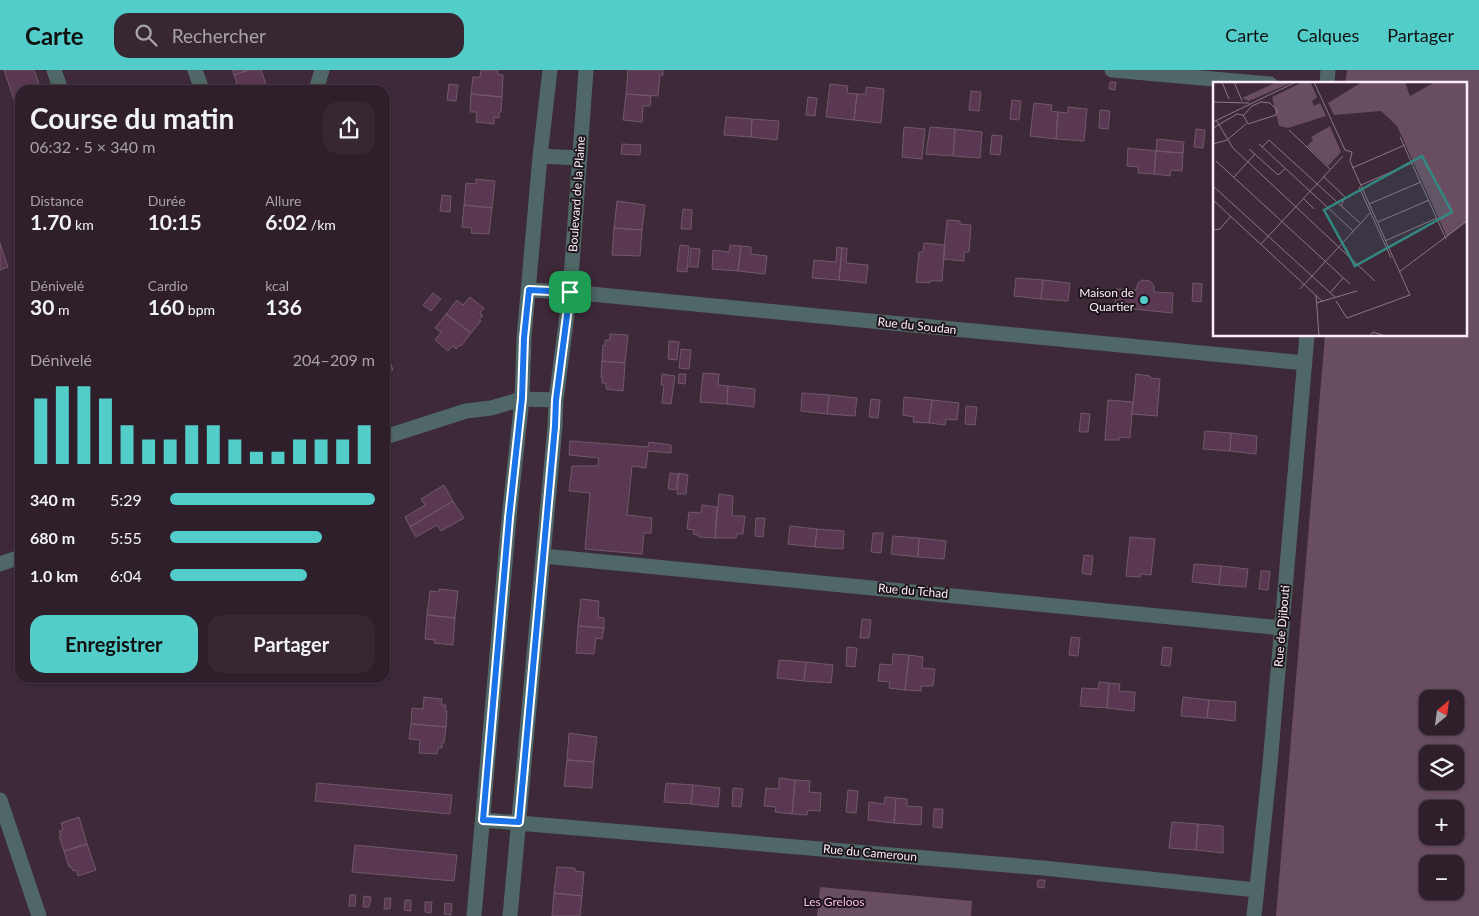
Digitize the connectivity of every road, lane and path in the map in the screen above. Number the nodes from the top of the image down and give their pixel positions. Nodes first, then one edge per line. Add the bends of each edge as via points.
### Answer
1 (54, 70) edge
2 (195, 70) edge
3 (322, 70) edge
4 (550, 70) edge
5 (586, 70) edge
6 (1112, 70) edge
7 (1247, 82) edge
8 (59, 85) edge
9 (200, 85) edge
10 (318, 85) edge
11 (540, 156) junction
12 (580, 158) junction
13 (529, 290) junction
14 (570, 292) junction
15 (1307, 336) edge
16 (1305, 363) junction
17 (522, 398) junction
18 (556, 400) junction
19 (390, 435) edge
20 (543, 556) junction
21 (15, 559) edge
22 (0, 564) edge
23 (1282, 628) junction
24 (0, 800) edge
25 (483, 820) junction
26 (519, 822) junction
27 (1256, 890) junction
28 (39, 916) edge
29 (474, 916) edge
30 (510, 916) edge
31 (1254, 916) edge

1 - 8 street
2 - 9 street
3 - 10 street
4 - 11 street
5 - 12 street, Boulevard de la Plaine
6 - 7 street
11 - 12 street
11 - 13 street
12 - 14 street, Boulevard de la Plaine
13 - 14 street, Rue du Soudan
13 - 17 street
14 - 16 street, Rue du Soudan
14 - 18 street, Boulevard de la Plaine
15 - 16 street, Rue de Djibouti
16 - 23 street, Rue de Djibouti
17 - 18 street
17 - 19 street via 490,408 466,411
17 - 25 street
18 - 20 street, Boulevard de la Plaine
20 - 23 street, Rue du Tchad
20 - 26 street, Boulevard de la Plaine
21 - 22 street
23 - 27 street, Rue de Djibouti
24 - 28 street
25 - 26 street, Rue du Cameroun
25 - 29 street
26 - 27 street, Rue du Cameroun
26 - 30 street, Boulevard de la Plaine
27 - 31 street, Rue de Djibouti

